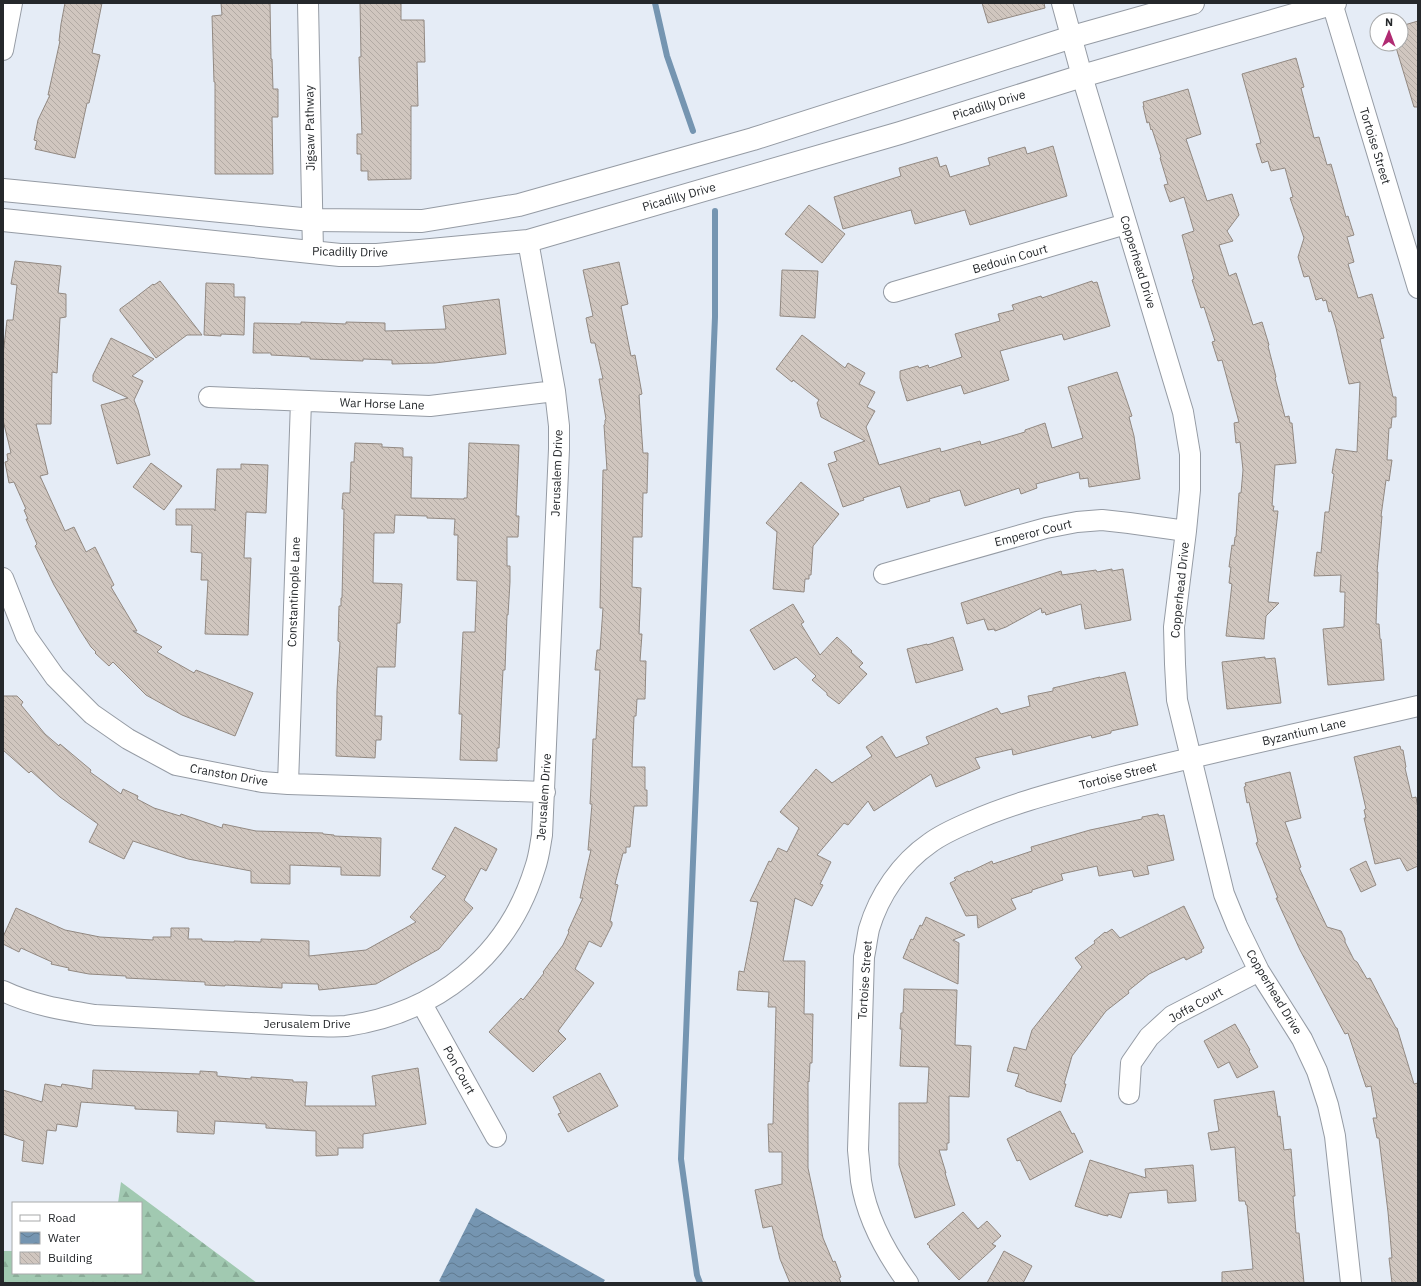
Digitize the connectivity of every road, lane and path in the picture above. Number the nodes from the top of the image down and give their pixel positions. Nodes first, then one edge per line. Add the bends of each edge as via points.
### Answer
1 (12, 3) edge
2 (308, 3) edge
3 (1062, 3) edge
4 (1193, 3) edge
5 (1333, 3) edge
6 (1072, 38) junction
7 (3, 50) edge
8 (1082, 76) junction
9 (3, 190) edge
10 (3, 220) edge
11 (312, 220) junction
12 (1126, 224) junction
13 (528, 241) junction
14 (313, 252) junction
15 (1418, 288) edge
16 (894, 292) dead end
17 (555, 391) junction
18 (209, 397) dead end
19 (301, 401) junction
20 (1186, 531) junction
21 (884, 574) dead end
22 (3, 578) edge
23 (1418, 706) edge
24 (1191, 757) junction
25 (288, 784) junction
26 (545, 792) junction
27 (1259, 971) junction
28 (3, 991) edge
29 (422, 1004) junction
30 (1129, 1094) dead end
31 (496, 1137) dead end
32 (908, 1283) edge
33 (1351, 1283) edge

1 - 7 street
2 - 11 street, Jigsaw Pathway
3 - 6 street, Copperhead Drive
4 - 6 street
5 - 8 street, Picadilly Drive
5 - 15 street, Tortoise Street
6 - 8 street, Copperhead Drive
6 - 11 street via 754,139 519,205 422,221
8 - 12 street, Copperhead Drive
8 - 13 street, Picadilly Drive via 900,133
9 - 11 street
10 - 14 street, Picadilly Drive
11 - 14 street, Jigsaw Pathway
12 - 16 street, Bedouin Court
12 - 20 street, Copperhead Drive via 1183,412 1190,454
13 - 14 street, Picadilly Drive via 377,255
13 - 17 street, Jerusalem Drive
17 - 19 street, War Horse Lane via 430,406
17 - 26 street, Jerusalem Drive via 559,449
18 - 19 street, War Horse Lane
19 - 25 street, Constantinople Lane
20 - 21 street, Emperor Court via 1109,521 1077,522 1046,528
20 - 24 street, Copperhead Drive via 1174,627 1177,700
22 - 25 street, Cranston Drive via 26,636 55,678 92,714 128,739 176,765 262,782
23 - 24 street, Byzantium Lane
24 - 27 street, Copperhead Drive via 1224,894
24 - 32 street, Tortoise Street via 1040,796 948,832 929,843 910,860 894,878 879,903 869,929 864,958 858,1150 861,1182 869,1213 880,1240
25 - 26 street, Cranston Drive
26 - 29 street, Jerusalem Drive via 542,835 536,867 511,922 490,951 470,970 450,987
27 - 30 street, Joffa Court via 1172,1016 1149,1037 1131,1063
27 - 33 street, Copperhead Drive via 1302,1039 1317,1071 1328,1105 1335,1136
28 - 29 street, Jerusalem Drive via 60,1010 95,1016 310,1026 344,1026 372,1021
29 - 31 street, Pon Court

